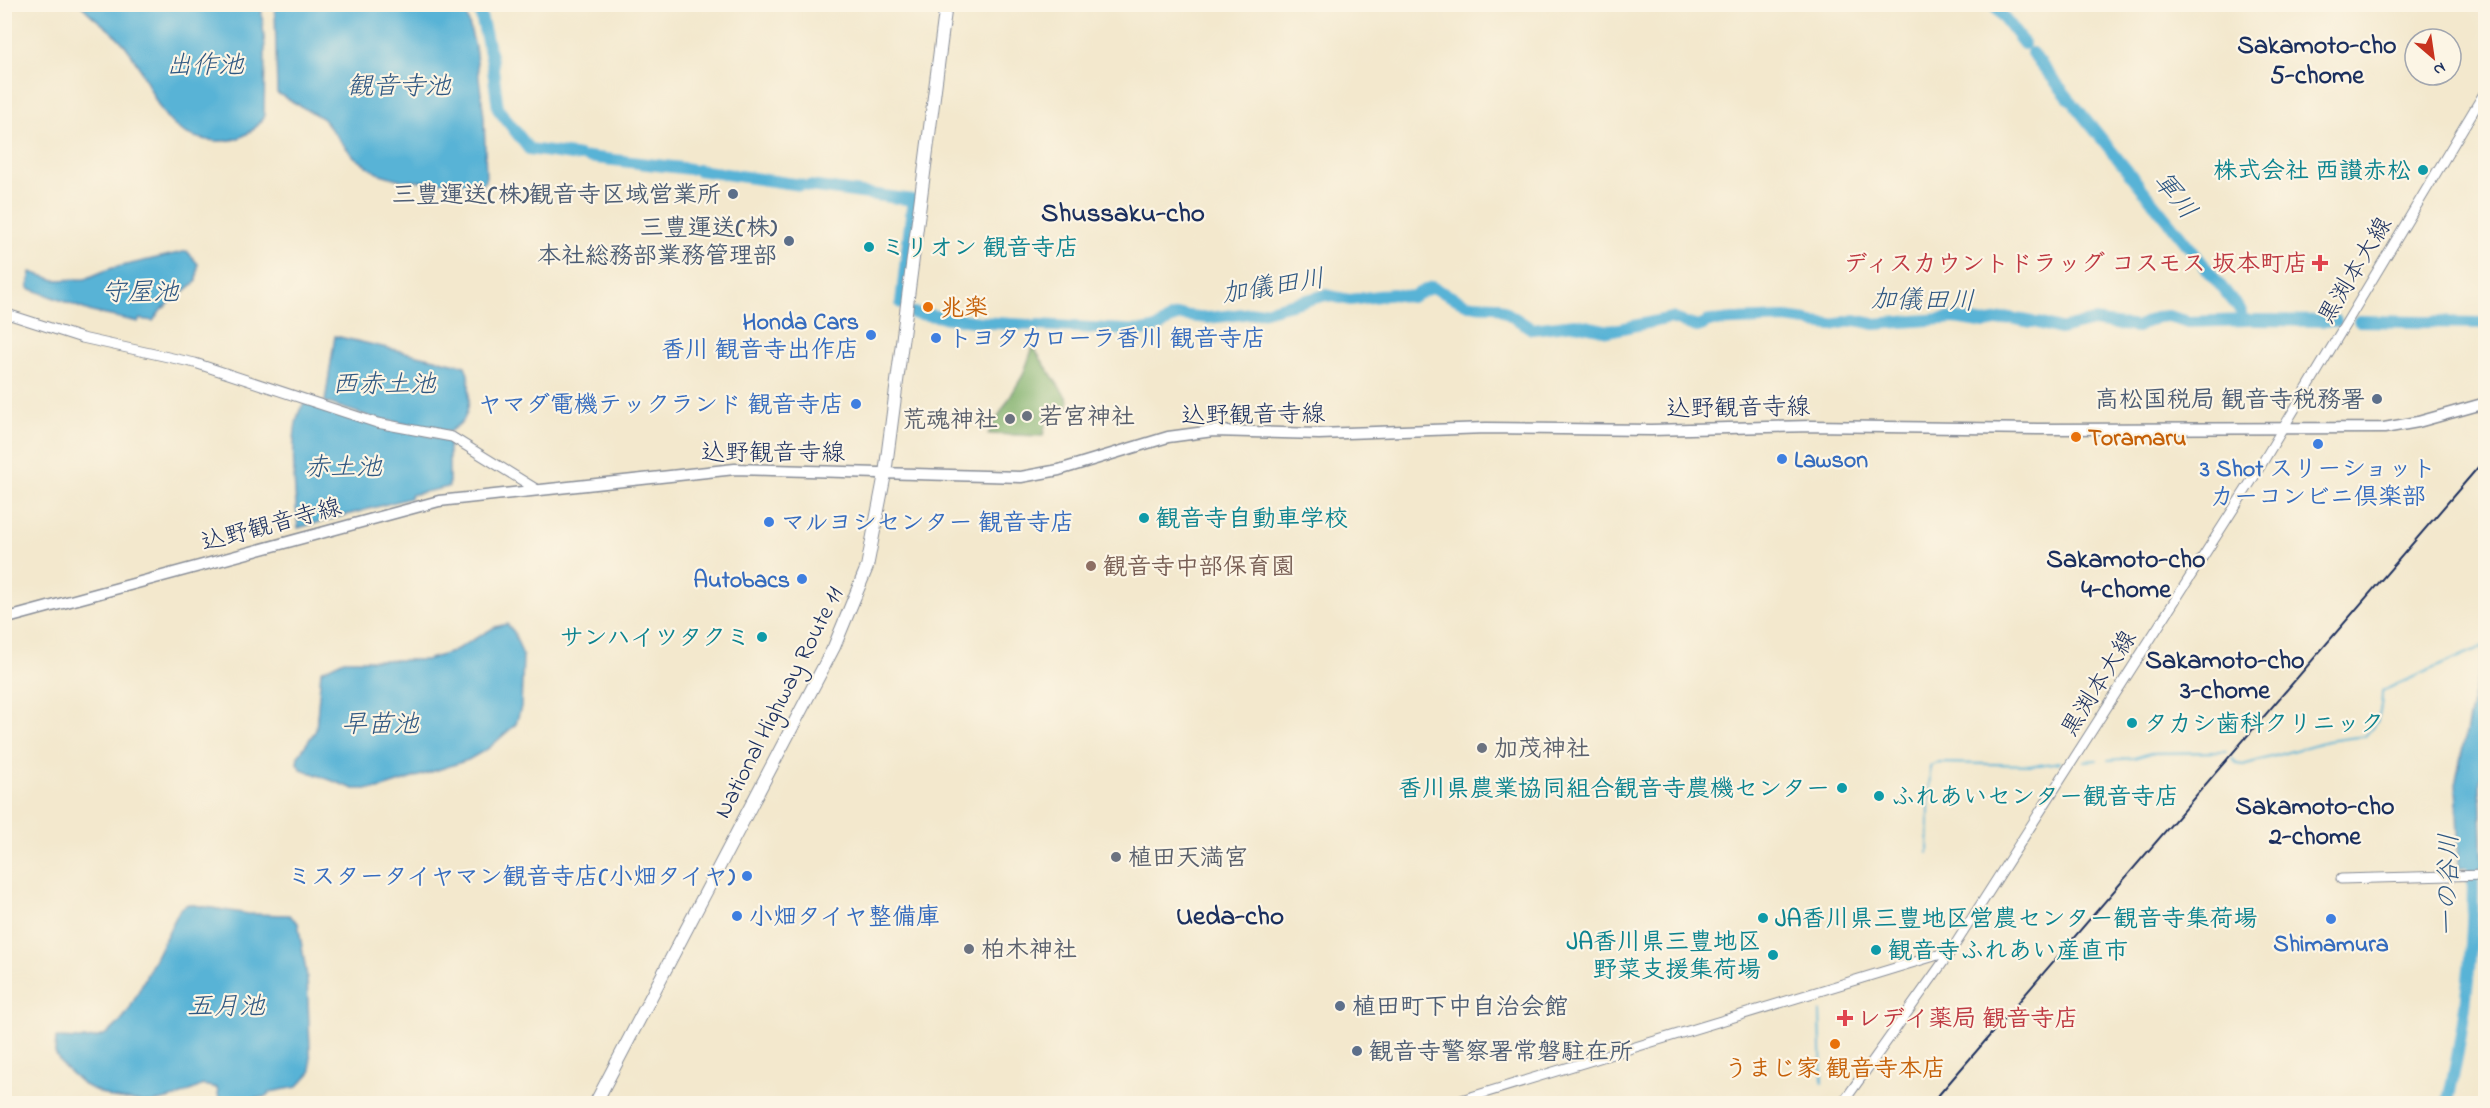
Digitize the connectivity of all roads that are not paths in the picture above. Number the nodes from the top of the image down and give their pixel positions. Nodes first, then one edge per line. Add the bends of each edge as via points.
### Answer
1 (946, 4) edge
2 (2486, 90) edge
3 (4, 313) edge
4 (2486, 403) edge
5 (2282, 429) junction
6 (885, 474) junction
7 (536, 489) junction
8 (4, 618) edge
9 (2485, 875) edge
10 (2341, 879) dead end
11 (1951, 951) junction
12 (595, 1104) edge
13 (1448, 1104) edge
14 (1842, 1104) edge

1 - 6 highway, National Highway Route 11
2 - 5 street, 黒渕本大線
3 - 7 street via 82,338 195,363 377,423 452,437
4 - 5 main road, 込野観音寺線 via 2384,428
5 - 6 main road, 込野観音寺線 via 1811,426 1651,430 1485,428 1319,434 1213,431 1168,437 1029,476
5 - 11 street, 黒渕本大線
6 - 7 main road, 込野観音寺線 via 735,469
6 - 12 highway, National Highway Route 11 via 872,550 843,629
7 - 8 main road, 込野観音寺線 via 415,506
9 - 10 street
11 - 13 street
11 - 14 street, 黒渕本大線

